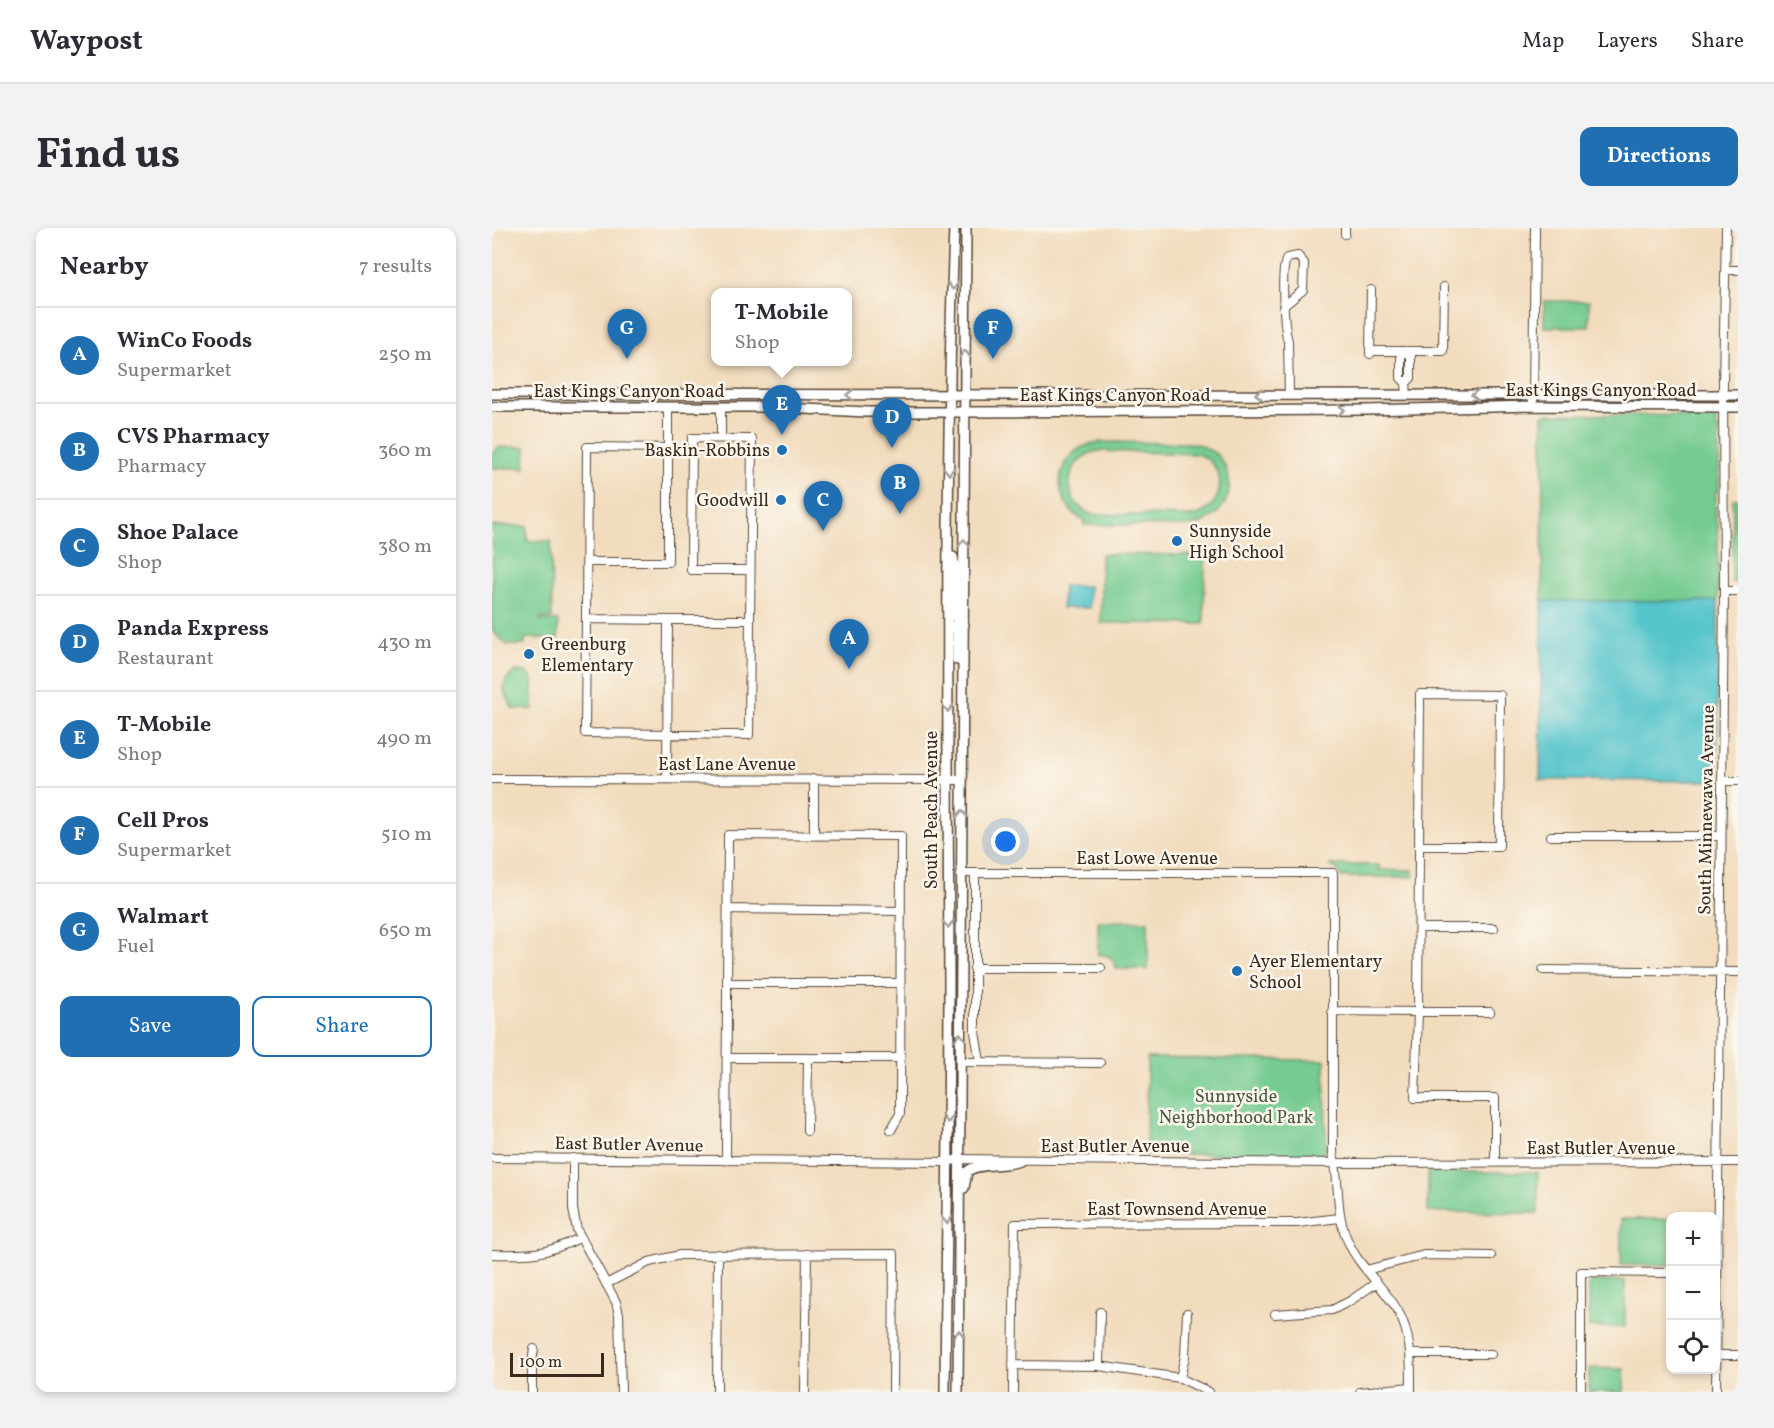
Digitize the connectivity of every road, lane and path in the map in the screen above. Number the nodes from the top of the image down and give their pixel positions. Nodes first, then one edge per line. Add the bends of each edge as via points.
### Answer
1 (954, 228) edge
2 (960, 228) edge
3 (966, 228) edge
4 (1535, 228) edge
5 (1726, 228) edge
6 (965, 262) junction
7 (1726, 270) junction
8 (1738, 270) edge
9 (1444, 287) dead end
10 (1371, 290) dead end
11 (1285, 305) junction
12 (1406, 351) junction
13 (492, 394) edge
14 (1289, 394) junction
15 (1533, 394) junction
16 (1407, 395) junction
17 (1723, 395) junction
18 (1738, 395) edge
19 (950, 396) junction
20 (964, 396) junction
21 (1533, 406) junction
22 (492, 407) edge
23 (721, 407) junction
24 (1723, 407) junction
25 (1738, 407) edge
26 (668, 408) junction
27 (950, 412) junction
28 (964, 412) junction
29 (721, 438) junction
30 (669, 448) junction
31 (949, 543) junction
32 (587, 562) junction
33 (750, 570) junction
34 (1724, 591) junction
35 (1738, 591) edge
36 (586, 619) junction
37 (668, 620) junction
38 (750, 620) junction
39 (949, 625) junction
40 (964, 625) junction
41 (963, 706) junction
42 (667, 734) junction
43 (492, 779) edge
44 (667, 779) junction
45 (813, 779) junction
46 (948, 780) junction
47 (962, 780) junction
48 (1722, 781) junction
49 (1738, 781) edge
50 (948, 827) junction
51 (813, 836) junction
52 (1551, 836) dead end
53 (1720, 836) junction
54 (1419, 846) junction
55 (962, 873) junction
56 (975, 873) junction
57 (728, 909) junction
58 (901, 911) junction
59 (1419, 928) junction
60 (1494, 928) dead end
61 (974, 968) junction
62 (1101, 968) dead end
63 (1543, 970) dead end
64 (1720, 972) junction
65 (1738, 972) edge
66 (728, 984) junction
67 (900, 984) junction
68 (1332, 1011) junction
69 (1418, 1012) junction
70 (1490, 1012) dead end
71 (727, 1058) junction
72 (808, 1058) junction
73 (900, 1058) junction
74 (960, 1062) junction
75 (980, 1062) junction
76 (1100, 1063) dead end
77 (891, 1130) dead end
78 (807, 1131) dead end
79 (492, 1158) edge
80 (573, 1158) junction
81 (959, 1159) junction
82 (726, 1161) junction
83 (1020, 1161) junction
84 (947, 1162) junction
85 (1719, 1162) junction
86 (1738, 1162) edge
87 (1335, 1163) junction
88 (1495, 1163) junction
89 (959, 1216) junction
90 (1340, 1218) junction
91 (580, 1238) junction
92 (492, 1254) edge
93 (718, 1254) junction
94 (807, 1254) junction
95 (1491, 1256) dead end
96 (1716, 1266) edge
97 (1366, 1270) junction
98 (1666, 1273) edge
99 (1376, 1282) junction
100 (606, 1284) junction
101 (1100, 1312) dead end
102 (1187, 1313) dead end
103 (1275, 1314) dead end
104 (534, 1348) dead end
105 (1410, 1354) junction
106 (1491, 1354) dead end
107 (1720, 1355) edge
108 (1738, 1355) edge
109 (1013, 1365) junction
110 (1099, 1366) junction
111 (1716, 1374) edge
112 (1180, 1378) junction
113 (1411, 1389) edge
114 (532, 1392) edge
115 (621, 1392) edge
116 (717, 1392) edge
117 (805, 1392) edge
118 (893, 1392) edge
119 (945, 1392) edge
120 (958, 1392) edge
121 (1013, 1392) edge
122 (1209, 1392) edge
123 (1360, 1392) edge
124 (1581, 1392) edge
125 (1716, 1392) edge

1 -> 19 main road, South Peach Avenue
2 - 6 main road via 959,251
3 - 6 main road, South Peach Avenue
4 - 15 street
5 - 7 street, South Minnewawa Avenue
20 -> 6 main road, South Peach Avenue
7 - 8 street
7 - 17 street, South Minnewawa Avenue
9 - 12 street via 1443,351
10 - 12 street via 1370,353
11 - 11 street via 1284,262 1298,256 1304,263 1303,290
11 - 14 street
12 - 16 street via 1411,356
19 -> 13 main road, East Kings Canyon Road
14 - 16 main road, East Kings Canyon Road
14 -> 20 main road, East Kings Canyon Road
15 -> 16 main road, East Kings Canyon Road
15 - 17 main road, East Kings Canyon Road
15 - 21 street
17 - 18 main road, East Kings Canyon Road
17 - 24 street, South Minnewawa Avenue
19 - 20 main road, East Kings Canyon Road
19 - 27 main road, South Peach Avenue
20 - 28 main road, South Peach Avenue
21 - 24 main road, East Kings Canyon Road
28 -> 21 main road, East Kings Canyon Road
22 - 26 main road, East Kings Canyon Road
23 - 26 main road, East Kings Canyon Road
23 - 27 main road, East Kings Canyon Road
23 - 29 street
24 - 25 main road, East Kings Canyon Road
24 - 34 street, South Minnewawa Avenue
26 - 30 street
27 - 28 main road, East Kings Canyon Road
27 -> 31 main road, South Peach Avenue
40 -> 28 main road, South Peach Avenue
29 - 33 street via 752,439
29 - 33 street via 692,438 691,570
30 - 32 street via 668,562
30 - 32 street via 586,447
31 - 39 main road, South Peach Avenue
31 - 40 main road via 956,571 956,616
32 - 36 street
33 - 38 street
34 - 35 street
34 - 48 street, South Minnewawa Avenue
36 - 37 street
36 - 42 street via 585,733
37 - 38 street
37 - 42 street
38 - 42 street via 748,735
39 - 41 main road via 957,631 957,682
39 -> 46 main road, South Peach Avenue
40 - 41 main road, South Peach Avenue
41 - 47 main road, South Peach Avenue
42 - 44 street
43 - 44 street, East Lane Avenue
44 - 45 street, East Lane Avenue
45 - 46 street, East Lane Avenue
45 - 51 street
46 - 47 street, East Lane Avenue
46 - 50 main road, South Peach Avenue
55 -> 47 main road, South Peach Avenue
48 - 49 street
48 - 53 street, South Minnewawa Avenue
50 - 55 main road via 952,831 953,866
50 -> 84 main road, South Peach Avenue
51 - 57 street via 728,835
51 - 58 street via 901,836
52 - 53 street
53 - 64 street, South Minnewawa Avenue
54 - 54 street via 1420,694 1500,695 1499,846
54 - 59 street
55 - 56 street, East Lowe Avenue
74 -> 55 main road, South Peach Avenue
56 - 61 street
56 - 68 street, East Lowe Avenue via 1333,873
57 - 58 street
57 - 66 street
58 - 67 street
59 - 60 street
59 - 69 street
61 - 62 street
61 - 75 street via 975,1032
63 - 64 street
64 - 65 street
64 - 85 street, South Minnewawa Avenue
66 - 67 street
66 - 71 street
67 - 73 street
68 - 69 street
68 - 87 street
69 - 70 street
69 - 88 street via 1415,1098 1495,1098
71 - 72 street
71 - 82 street
72 - 73 street
72 - 78 street
73 - 77 street via 900,1114
74 - 75 street
74 - 81 main road, South Peach Avenue
75 - 76 street
79 - 80 street, East Butler Avenue
80 - 82 street, East Butler Avenue
80 - 91 street via 573,1209
81 - 83 street, East Butler Avenue
81 - 84 street, East Butler Avenue
81 - 89 main road, South Peach Avenue
82 - 84 street, East Butler Avenue
83 - 87 street, East Butler Avenue
83 - 89 main road via 970,1168
84 -> 119 main road, South Peach Avenue
85 - 86 street, East Butler Avenue
85 - 88 street, East Butler Avenue
85 - 96 street, South Minnewawa Avenue
87 - 88 street, East Butler Avenue
87 - 90 street
120 -> 89 main road, South Peach Avenue
90 - 97 street via 1348,1243
90 - 109 street, East Townsend Avenue via 1297,1223 1014,1224
91 - 92 street via 548,1252
91 - 100 street
93 - 94 street
93 - 100 street via 657,1259
93 - 116 street
94 - 117 street
94 - 118 street via 894,1254
95 - 97 street via 1424,1255
97 - 99 street
98 - 124 street via 1581,1272
99 - 103 street via 1332,1310
99 - 105 street via 1398,1311
100 - 115 street via 621,1322
101 - 110 street
102 - 112 street
104 - 114 street
105 - 106 street
105 - 113 street
107 - 108 street
109 - 110 street
109 - 121 street
110 - 112 street
111 - 125 street, South Minnewawa Avenue
112 - 122 street
113 - 123 street

